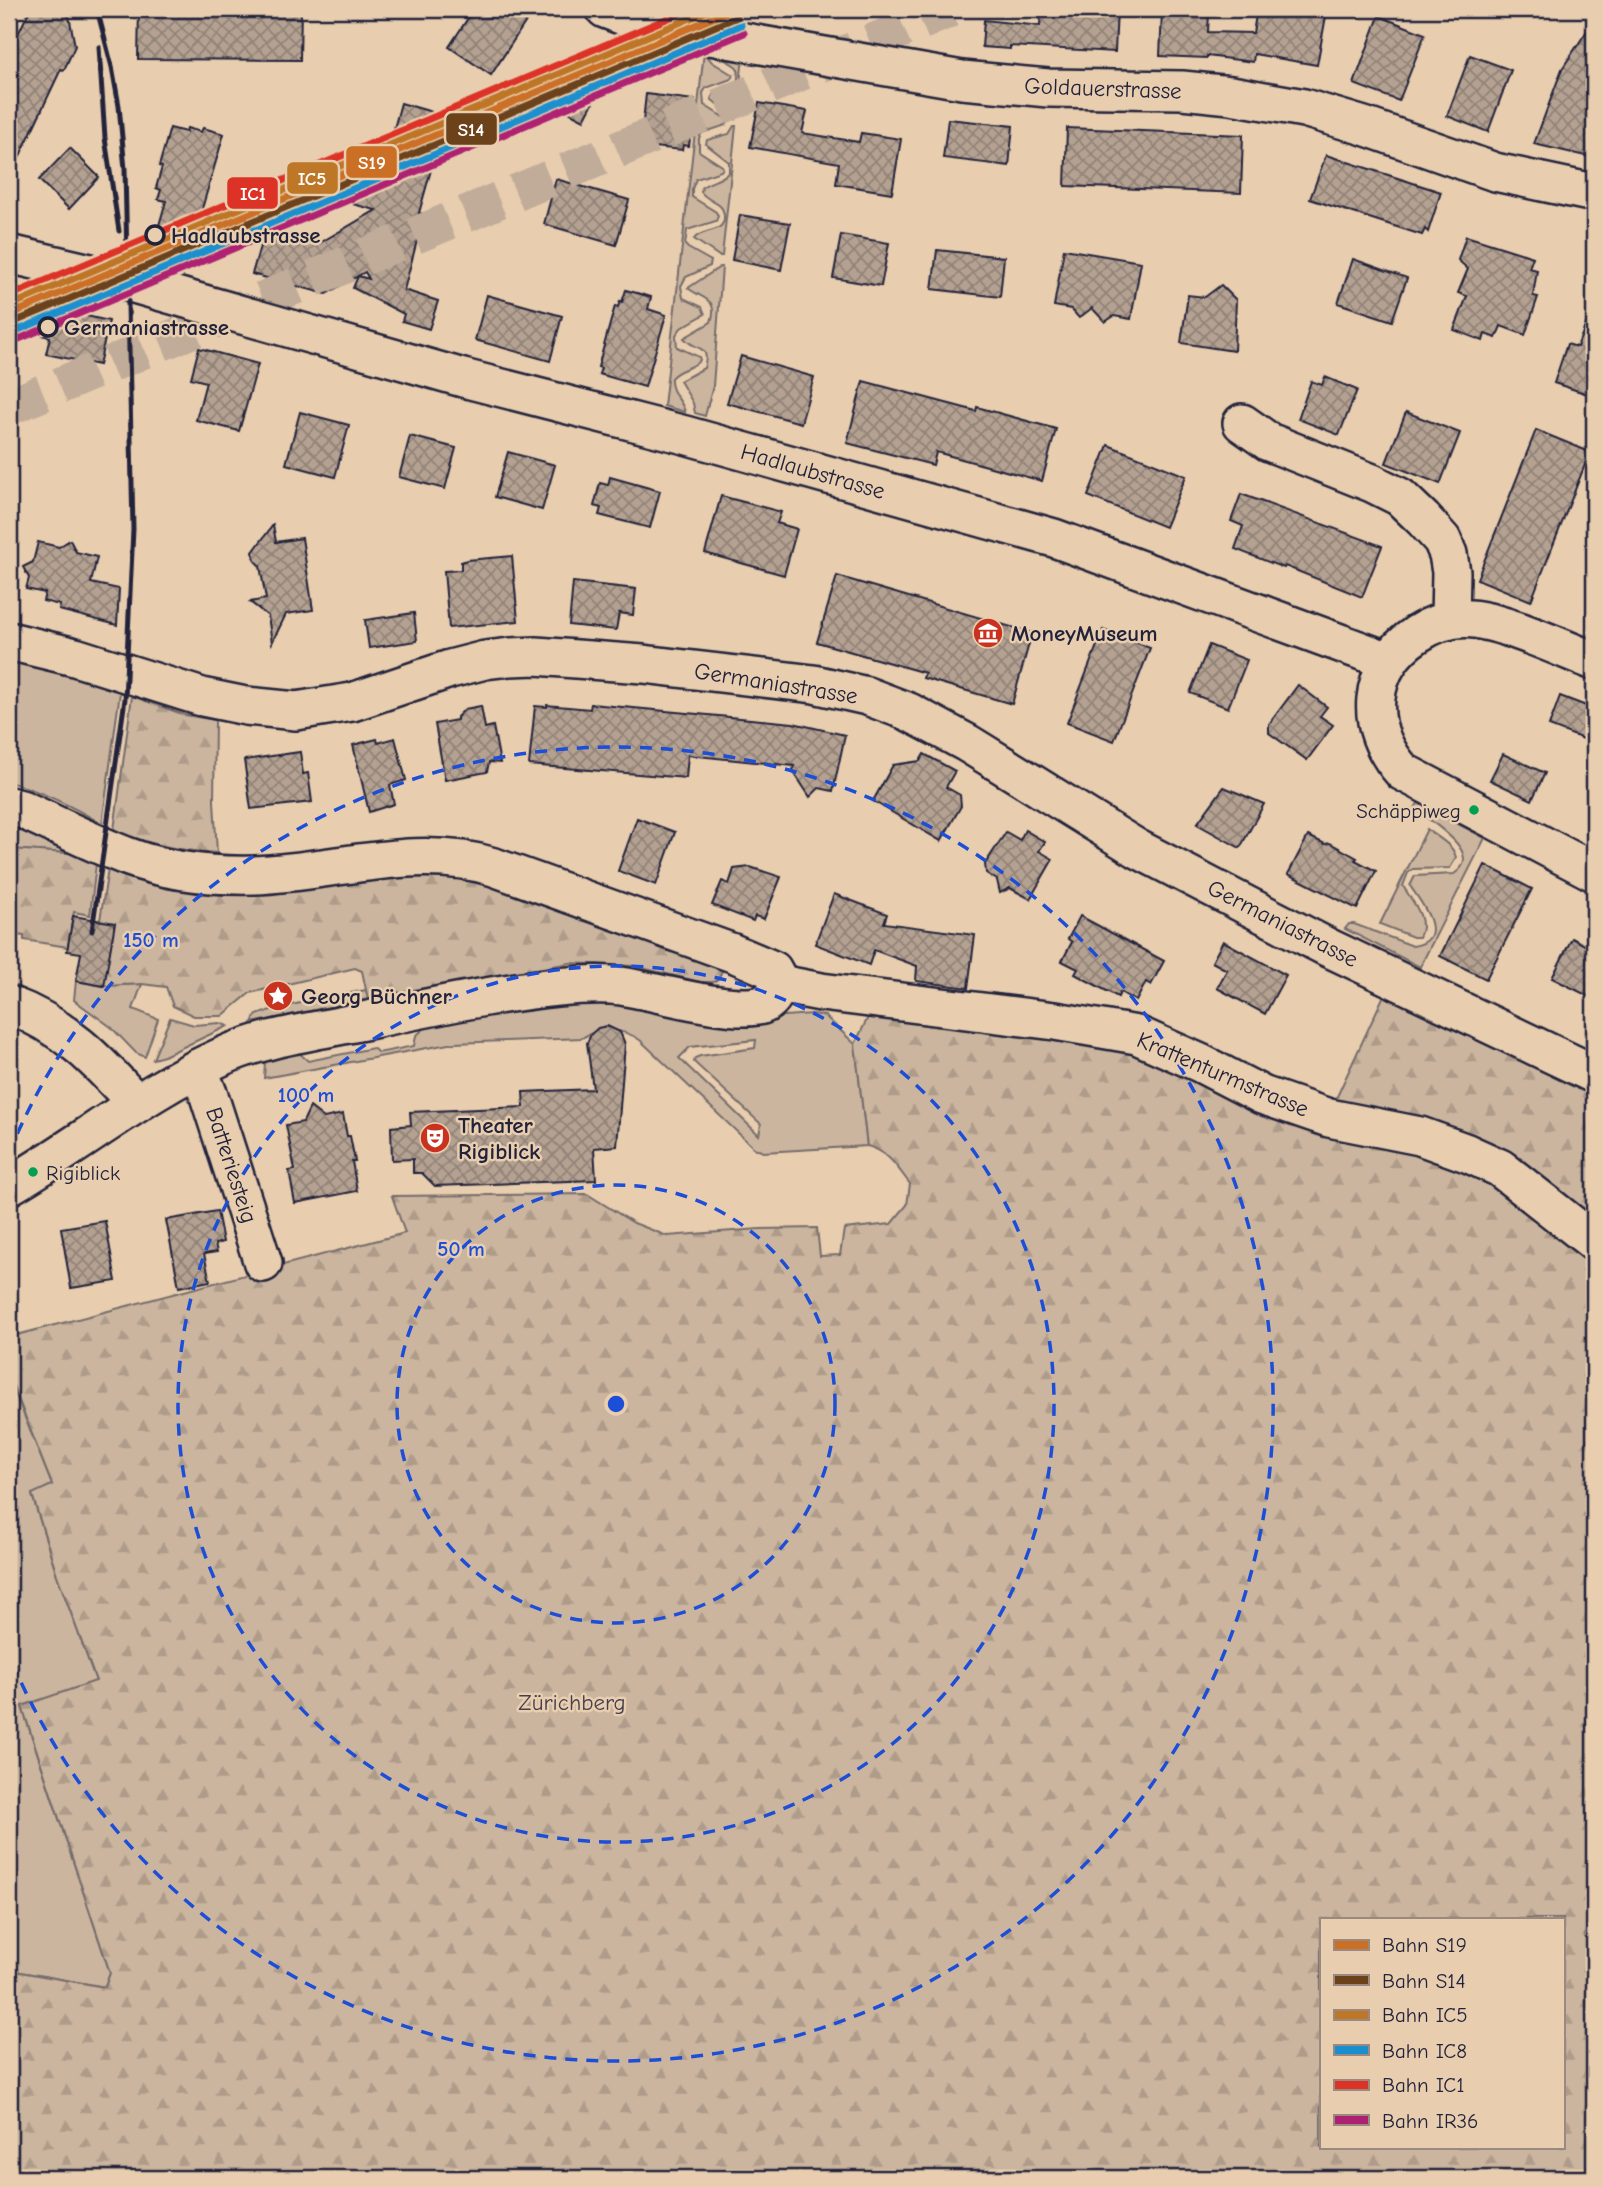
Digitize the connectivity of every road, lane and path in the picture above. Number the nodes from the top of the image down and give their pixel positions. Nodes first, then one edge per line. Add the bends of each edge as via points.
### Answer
1 (605, 9) edge
2 (1594, 193) edge
3 (9, 254) edge
4 (1242, 423) dead end
5 (1450, 620) junction
6 (9, 641) edge
7 (1389, 661) junction
8 (1594, 661) edge
9 (9, 806) edge
10 (1594, 872) edge
11 (779, 984) junction
12 (9, 1004) edge
13 (198, 1068) junction
14 (1594, 1074) edge
15 (136, 1103) junction
16 (9, 1186) edge
17 (1594, 1242) edge
18 (263, 1263) dead end

1 - 2 street, Goldauerstrasse via 670,29 962,80 1048,88 1182,90 1304,108 1495,172
3 - 7 street, Hadlaubstrasse via 1054,538
4 - 5 street via 1269,442 1399,497 1423,519 1448,554
5 - 7 street via 1431,625 1404,643
5 - 8 street via 1495,624
6 - 14 street, Germaniastrasse via 202,697 296,711 352,702 450,669 536,656 814,684 867,696 967,743 1138,849 1327,947
7 - 10 street via 1377,691 1376,717 1385,747 1403,772
9 - 11 street via 129,857 198,873 257,875 416,857 471,860 733,953 773,970
11 - 13 street via 774,997 759,1006 699,1001 620,986 541,989 279,1038
11 - 17 street, Krattenturmstrasse via 1137,1035 1262,1095 1329,1118 1420,1136 1467,1153 1500,1168
12 - 15 street via 55,1026 95,1058
13 - 15 street
13 - 18 street, Batteriesteig
15 - 16 street

